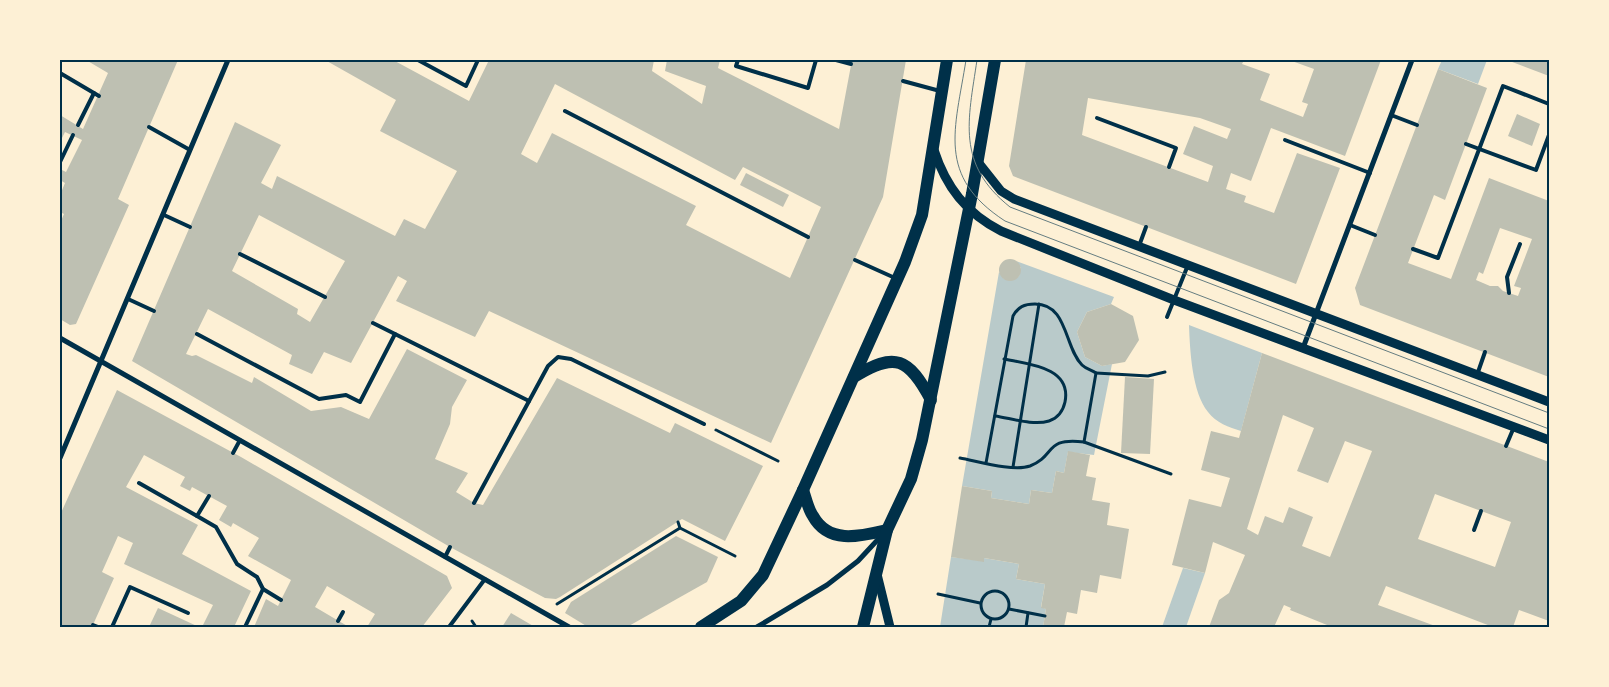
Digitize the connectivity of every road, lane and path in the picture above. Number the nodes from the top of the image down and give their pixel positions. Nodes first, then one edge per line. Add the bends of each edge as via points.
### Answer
1 (228, 60) edge
2 (418, 60) edge
3 (478, 60) edge
4 (738, 60) edge
5 (816, 60) edge
6 (836, 60) edge
7 (947, 60) edge
8 (994, 60) edge
9 (1412, 60) edge
10 (851, 64) dead end
11 (60, 73) edge
12 (903, 81) dead end
13 (942, 92) junction
14 (94, 93) junction
15 (99, 96) dead end
16 (1549, 104) edge
17 (565, 111) dead end
18 (1392, 115) junction
19 (1097, 118) dead end
20 (1417, 125) dead end
21 (78, 126) dead end
22 (149, 127) dead end
23 (1549, 135) edge
24 (73, 136) dead end
25 (1285, 140) dead end
26 (1466, 144) dead end
27 (933, 147) junction
28 (1478, 148) junction
29 (190, 150) junction
30 (60, 162) edge
31 (978, 162) junction
32 (1169, 168) dead end
33 (1370, 172) junction
34 (969, 210) junction
35 (164, 215) junction
36 (1350, 225) junction
37 (190, 227) dead end
38 (1146, 227) dead end
39 (1375, 235) dead end
40 (808, 238) dead end
41 (1520, 244) dead end
42 (1139, 246) junction
43 (1413, 249) dead end
44 (240, 254) dead end
45 (855, 260) dead end
46 (1188, 265) junction
47 (897, 279) junction
48 (1509, 293) dead end
49 (325, 297) dead end
50 (128, 299) junction
51 (1174, 300) junction
52 (1039, 304) junction
53 (154, 312) dead end
54 (1316, 314) junction
55 (1167, 317) dead end
56 (373, 323) dead end
57 (197, 334) dead end
58 (395, 334) junction
59 (60, 338) edge
60 (1303, 348) junction
61 (1485, 352) dead end
62 (1004, 359) junction
63 (103, 361) junction
64 (1030, 364) junction
65 (1166, 372) dead end
66 (1096, 373) junction
67 (1477, 375) junction
68 (853, 377) junction
69 (931, 400) junction
70 (1548, 400) edge
71 (529, 402) junction
72 (994, 416) junction
73 (1021, 420) junction
74 (704, 424) joint
75 (1514, 427) junction
76 (240, 440) junction
77 (1549, 440) edge
78 (1084, 442) junction
79 (1506, 446) dead end
80 (233, 453) dead end
81 (60, 458) edge
82 (960, 458) dead end
83 (778, 460) dead end
84 (986, 463) junction
85 (1012, 467) junction
86 (1171, 474) dead end
87 (139, 483) dead end
88 (803, 490) junction
89 (209, 496) dead end
90 (474, 503) dead end
91 (1481, 511) dead end
92 (197, 516) junction
93 (678, 522) dead end
94 (680, 528) junction
95 (887, 530) junction
96 (1474, 530) dead end
97 (450, 547) dead end
98 (735, 556) dead end
99 (445, 557) junction
100 (876, 571) junction
101 (485, 579) junction
102 (263, 589) junction
103 (938, 594) dead end
104 (281, 600) dead end
105 (980, 603) junction
106 (556, 605) dead end
107 (1009, 609) junction
108 (344, 612) dead end
109 (188, 613) dead end
110 (1028, 613) junction
111 (1045, 616) dead end
112 (991, 620) junction
113 (338, 621) dead end
114 (93, 625) dead end
115 (98, 627) edge
116 (112, 627) edge
117 (245, 627) edge
118 (449, 627) edge
119 (569, 627) edge
120 (701, 627) edge
121 (758, 627) edge
122 (863, 627) edge
123 (890, 627) edge
124 (988, 627) edge
125 (1026, 627) edge

1 - 29 street
2 - 3 lane via 466,86
4 - 5 lane via 736,66 808,88
6 - 10 lane
7 - 13 main road
8 - 31 main road
9 - 18 street
11 - 14 lane
12 - 13 lane
13 - 27 main road
14 - 15 lane
14 - 21 lane
16 - 28 lane via 1502,86
17 - 40 lane
18 - 20 lane
18 - 33 street
19 - 32 lane via 1176,148
22 - 29 lane
23 - 28 lane via 1536,170
24 - 30 lane
25 - 33 lane
26 - 28 lane
27 - 34 street via 941,172 954,194
27 - 47 main road via 922,215
28 - 43 lane via 1438,258
29 - 35 street
31 - 34 main road
31 - 42 street via 1001,191 1014,199
33 - 36 street
34 - 51 street via 1001,232
34 - 69 main road
35 - 37 lane
35 - 50 street
36 - 39 lane
36 - 54 street
38 - 42 lane
41 - 48 lane via 1507,277
42 - 46 street
44 - 49 lane
45 - 47 lane
46 - 51 lane
46 - 54 street
47 - 68 main road
50 - 53 lane
50 - 63 street
51 - 55 lane
51 - 60 street
52 - 62 path via 1026,304 1012,316
52 - 64 path
52 - 66 path via 1058,316 1074,354 1083,366
54 - 60 street
54 - 67 street
56 - 58 lane
57 - 58 lane via 319,399 346,395 360,402
58 - 71 lane
59 - 63 street
60 - 75 street
61 - 67 lane
62 - 64 path
62 - 72 path
63 - 76 street
63 - 81 street
64 - 73 path
64 - 73 path via 1055,373 1067,393 1059,416 1047,422
65 - 66 path via 1148,376
66 - 78 path
67 - 70 street
68 - 69 main road via 876,363 892,362 906,366 918,376
68 - 88 main road
69 - 95 main road via 911,479
71 - 74 lane via 548,366 558,357 571,359
71 - 90 lane
72 - 73 path
72 - 84 path
73 - 85 path
74 - 83 path
75 - 77 street
75 - 79 lane
76 - 80 lane
76 - 99 street
78 - 85 path via 1067,440 1052,446 1030,466
78 - 86 path
82 - 84 path
84 - 85 path
87 - 92 lane
88 - 95 main road via 813,516 824,529 840,536 857,537
88 - 120 main road via 762,575 741,601
89 - 92 lane
91 - 96 lane
92 - 102 lane via 216,527 236,564 257,577
93 - 94 path
94 - 98 path
94 - 106 path
95 - 100 main road
95 - 121 street via 858,561 827,585
97 - 99 lane
99 - 101 street
100 - 122 main road
100 - 123 street
101 - 118 lane
101 - 119 street
102 - 104 lane
102 - 117 lane
103 - 105 path
105 - 107 path via 990,591 1001,592 1008,599
105 - 112 path via 983,613
107 - 110 path
107 - 112 path via 999,620
108 - 113 lane
109 - 116 lane via 130,587
110 - 111 path
110 - 125 path
112 - 124 path
114 - 115 lane

